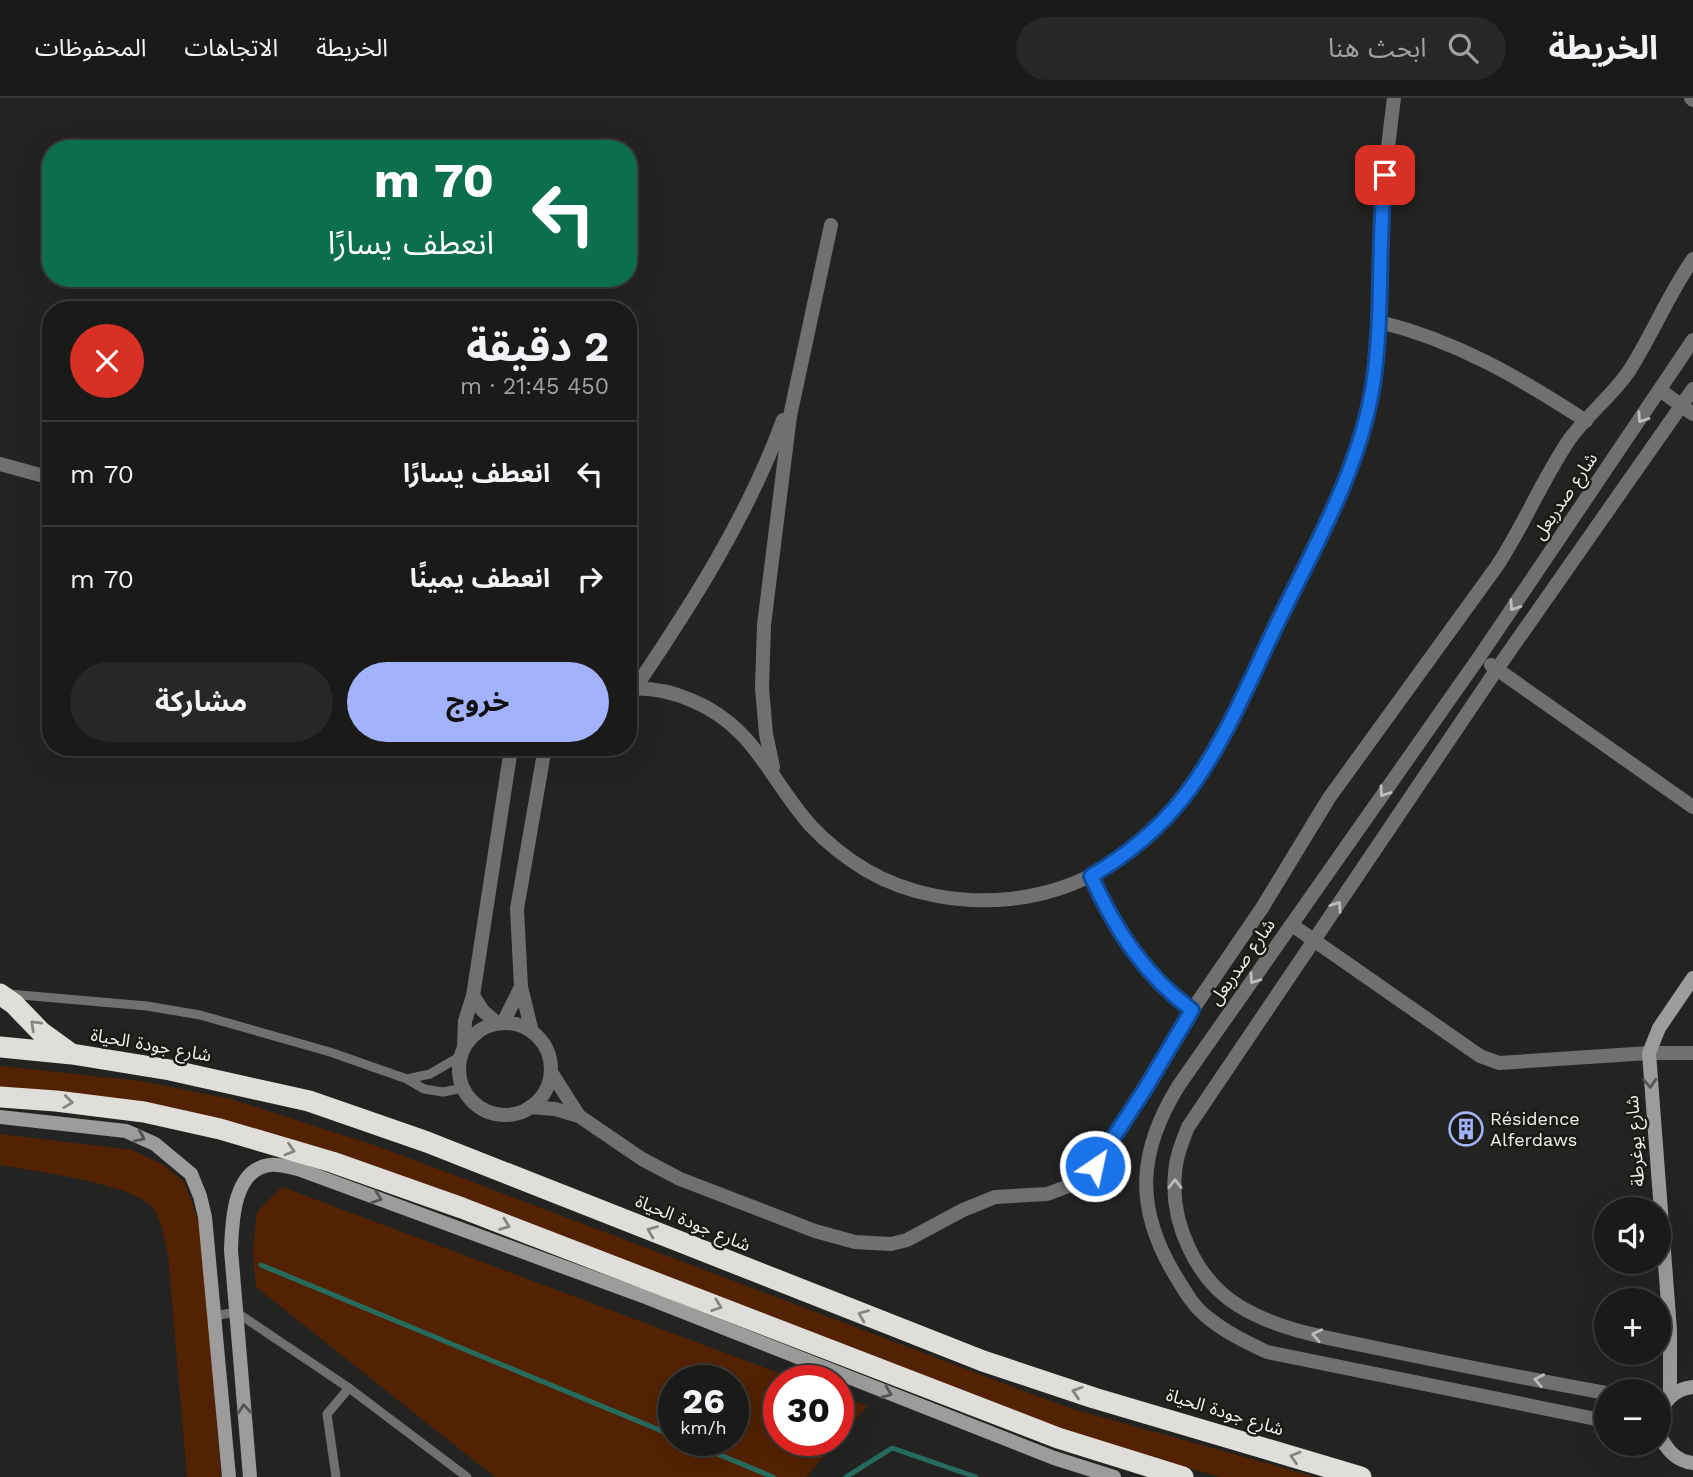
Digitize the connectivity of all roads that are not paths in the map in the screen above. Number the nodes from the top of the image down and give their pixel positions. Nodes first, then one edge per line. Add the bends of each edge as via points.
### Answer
1 (1394, 98) edge
2 (831, 225) dead end
3 (1693, 259) edge
4 (1380, 322) junction
5 (1693, 340) edge
6 (795, 387) junction
7 (1693, 389) edge
8 (1660, 390) junction
9 (1687, 410) edge
10 (1586, 421) junction
11 (0, 464) edge
12 (42, 476) edge
13 (755, 486) junction
14 (779, 494) junction
15 (1480, 656) junction
16 (1497, 669) junction
17 (637, 680) edge
18 (637, 689) edge
19 (510, 756) edge
20 (543, 756) edge
21 (776, 779) junction
22 (1693, 807) edge
23 (1091, 876) junction
24 (1292, 925) junction
25 (1313, 940) junction
26 (1693, 978) edge
27 (520, 987) junction
28 (0, 994) edge
29 (473, 996) junction
30 (1192, 1010) junction
31 (500, 1023) junction
32 (532, 1031) junction
33 (0, 1047) edge
34 (463, 1051) junction
35 (1649, 1053) junction
36 (1693, 1053) edge
37 (72, 1054) junction
38 (551, 1072) junction
39 (407, 1079) junction
40 (463, 1088) junction
41 (0, 1097) edge
42 (530, 1107) junction
43 (579, 1116) junction
44 (0, 1117) edge
45 (236, 1312) junction
46 (214, 1316) junction
47 (1665, 1379) edge
48 (1693, 1387) edge
49 (349, 1388) junction
50 (1594, 1391) edge
51 (1671, 1397) edge
52 (1594, 1419) edge
53 (1671, 1452) edge
54 (1693, 1462) edge
55 (229, 1477) edge
56 (250, 1477) edge
57 (336, 1477) edge
58 (467, 1477) edge
59 (1114, 1477) edge
60 (1182, 1477) edge
61 (1361, 1477) edge

1 - 4 street via 1382,211
2 - 6 street
3 - 10 street via 1630,369
4 - 10 street via 1463,349
4 - 23 street via 1371,394 1354,458 1221,738 1164,820 1137,846
5 - 8 street, شارع صدربعل
6 - 13 street
6 - 14 street
7 - 9 street
8 - 9 street
8 -> 15 street, شارع صدربعل
9 - 16 street
10 - 30 street via 1555,463 1497,566 1329,797 1262,908
11 - 12 street
13 - 14 street
13 - 17 street via 710,571
14 - 21 street via 761,656 765,723
15 - 16 street
15 -> 24 street, شارع صدربعل
16 - 22 street
25 -> 16 street
18 - 21 street via 680,695 718,714 754,747
19 - 29 street
20 - 27 street via 517,909
21 - 23 street via 831,845 872,873 919,891 994,901 1040,894
23 - 30 street via 1112,921 1139,960
24 - 25 street
24 -> 52 street, شارع صدربعل via 1178,1085 1153,1138 1146,1169 1146,1202 1155,1238 1186,1295 1232,1335 1267,1352
25 - 35 street via 1480,1056 1499,1063
50 -> 25 street via 1266,1321 1236,1305 1196,1262 1175,1201 1180,1145
26 - 35 street, شارع يوغرطة via 1659,1028
27 - 31 street
27 - 32 street
37 -> 28 highway
28 - 39 lane via 134,1004 200,1015
29 - 31 street via 483,1011
29 - 34 street
30 - 43 street via 1110,1145 1086,1175 1059,1191 980,1202 891,1244 835,1237 680,1179
31 - 32 street
31 - 34 street via 477,1032
32 - 38 street via 546,1050
33 - 37 highway, شارع جودة الحياة
34 - 39 lane via 430,1074
34 - 40 street via 459,1075
35 - 36 street
35 -> 47 street, شارع يوغرطة via 1670,1330
61 -> 37 highway, شارع جودة الحياة via 983,1361 427,1142 309,1101 237,1083
38 - 42 street via 542,1096
38 - 43 street
39 - 40 lane via 434,1091
40 - 42 street via 470,1099 491,1113 515,1114
41 -> 60 highway via 144,1112 332,1162 1058,1438
42 - 43 street
44 -> 46 street via 126,1131 155,1144 191,1174 205,1217
45 - 46 lane
45 - 49 lane
56 -> 45 street
45 -> 59 street via 233,1211 251,1173 279,1165 635,1293 1054,1458
46 - 55 street
48 - 51 street
49 - 57 lane via 327,1414
49 - 58 lane
53 - 54 street

